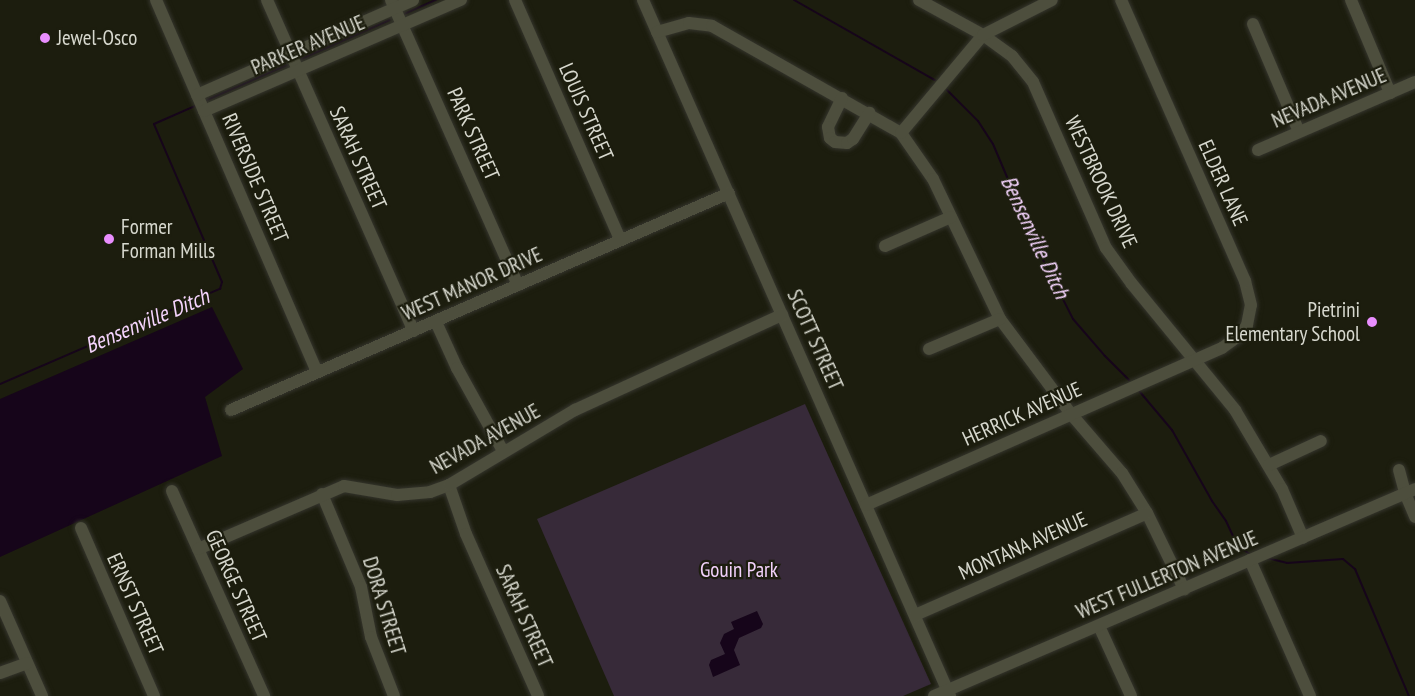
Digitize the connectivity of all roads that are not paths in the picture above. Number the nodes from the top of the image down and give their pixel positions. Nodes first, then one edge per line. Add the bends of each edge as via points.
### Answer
1 (156, 0) edge
2 (267, 0) edge
3 (413, 0) edge
4 (461, 0) edge
5 (515, 0) edge
6 (643, 0) edge
7 (919, 0) edge
8 (1052, 0) edge
9 (1120, 0) edge
10 (1351, 0) edge
11 (393, 4) edge
12 (1252, 24) dead end
13 (403, 26) junction
14 (657, 32) junction
15 (983, 35) junction
16 (291, 53) junction
17 (299, 71) junction
18 (1415, 82) edge
19 (1390, 93) junction
20 (197, 95) junction
21 (842, 98) junction
22 (204, 111) junction
23 (869, 113) junction
24 (1299, 132) junction
25 (901, 133) junction
26 (1258, 150) dead end
27 (729, 193) junction
28 (951, 217) junction
29 (620, 239) junction
30 (885, 246) dead end
31 (518, 285) junction
32 (782, 315) junction
33 (1000, 319) junction
34 (436, 322) junction
35 (414, 331) junction
36 (929, 349) dead end
37 (1194, 360) junction
38 (317, 372) junction
39 (231, 410) dead end
40 (1071, 414) junction
41 (1321, 441) dead end
42 (503, 451) junction
43 (1269, 465) junction
44 (1399, 470) dead end
45 (449, 485) junction
46 (172, 491) dead end
47 (1410, 491) edge
48 (322, 494) junction
49 (866, 505) junction
50 (1147, 513) junction
51 (1415, 517) edge
52 (81, 528) dead end
53 (1303, 538) junction
54 (198, 549) junction
55 (1250, 560) junction
56 (1184, 589) junction
57 (0, 601) edge
58 (915, 615) junction
59 (1100, 626) junction
60 (27, 663) junction
61 (0, 673) edge
62 (949, 693) edge
63 (42, 696) edge
64 (154, 696) edge
65 (263, 696) edge
66 (394, 696) edge
67 (538, 696) edge
68 (934, 696) edge
69 (1131, 696) edge
70 (1310, 696) edge

1 - 20 street, RIVERSIDE STREET
2 - 16 street, SARAH STREET
3 - 11 street, PARKER AVENUE
4 - 13 street, PARKER AVENUE
5 - 29 street, LOUIS STREET
6 - 14 street, SCOTT STREET
7 - 15 street, WESTBROOK DRIVE
8 - 15 street
9 - 37 street, ELDER LANE via 1250,297 1250,315 1241,334 1222,348
10 - 19 street
11 - 13 street, PARK STREET
11 - 16 street, PARKER AVENUE
12 - 24 street
13 - 17 street, PARKER AVENUE
13 - 31 street, PARK STREET
14 - 21 street via 689,23 712,26
14 - 27 street, SCOTT STREET
15 - 25 street
15 - 37 street, WESTBROOK DRIVE via 1011,56 1033,82 1106,248
16 - 17 street, SARAH STREET
16 - 20 street, PARKER AVENUE
17 - 22 street, PARKER AVENUE
17 - 35 street, SARAH STREET
18 - 19 street, NEVADA AVENUE
19 - 24 street, NEVADA AVENUE
20 - 22 street, RIVERSIDE STREET
21 - 23 street
21 - 23 street via 828,127 835,142 853,139
22 - 38 street, RIVERSIDE STREET
23 - 25 street
24 - 26 street, NEVADA AVENUE
25 - 28 street via 926,165
27 - 29 street, WEST MANOR DRIVE
27 - 32 street, SCOTT STREET
28 - 30 street
28 - 33 street
29 - 31 street, WEST MANOR DRIVE
31 - 34 street, WEST MANOR DRIVE
32 - 42 street, NEVADA AVENUE via 575,410
32 - 49 street, SCOTT STREET
33 - 36 street
33 - 40 street
34 - 35 street, WEST MANOR DRIVE
34 - 42 street
35 - 38 street, WEST MANOR DRIVE
37 - 40 street, HERRICK AVENUE
37 - 43 street, WESTBROOK DRIVE via 1235,410
38 - 39 street, WEST MANOR DRIVE
40 - 49 street, HERRICK AVENUE
40 - 50 street via 1122,473
41 - 43 street
42 - 45 street, NEVADA AVENUE
43 - 53 street, WESTBROOK DRIVE
44 - 47 street
45 - 48 street, NEVADA AVENUE via 415,494 378,493 344,486
45 - 67 street, SARAH STREET via 466,534
46 - 54 street, GEORGE STREET
47 - 51 street
47 - 53 street, WEST FULLERTON AVENUE
48 - 54 street, NEVADA AVENUE
48 - 66 street, DORA STREET via 361,587 370,638
49 - 58 street, SCOTT STREET
50 - 56 street
50 - 58 street, MONTANA AVENUE
52 - 64 street, ERNST STREET
53 - 55 street, WEST FULLERTON AVENUE
54 - 65 street, GEORGE STREET
55 - 56 street, WEST FULLERTON AVENUE
55 - 70 street
56 - 59 street, WEST FULLERTON AVENUE
57 - 60 street
58 - 62 street, SCOTT STREET
59 - 62 street, WEST FULLERTON AVENUE
59 - 69 street
60 - 61 street
60 - 63 street
62 - 68 street, WEST FULLERTON AVENUE

